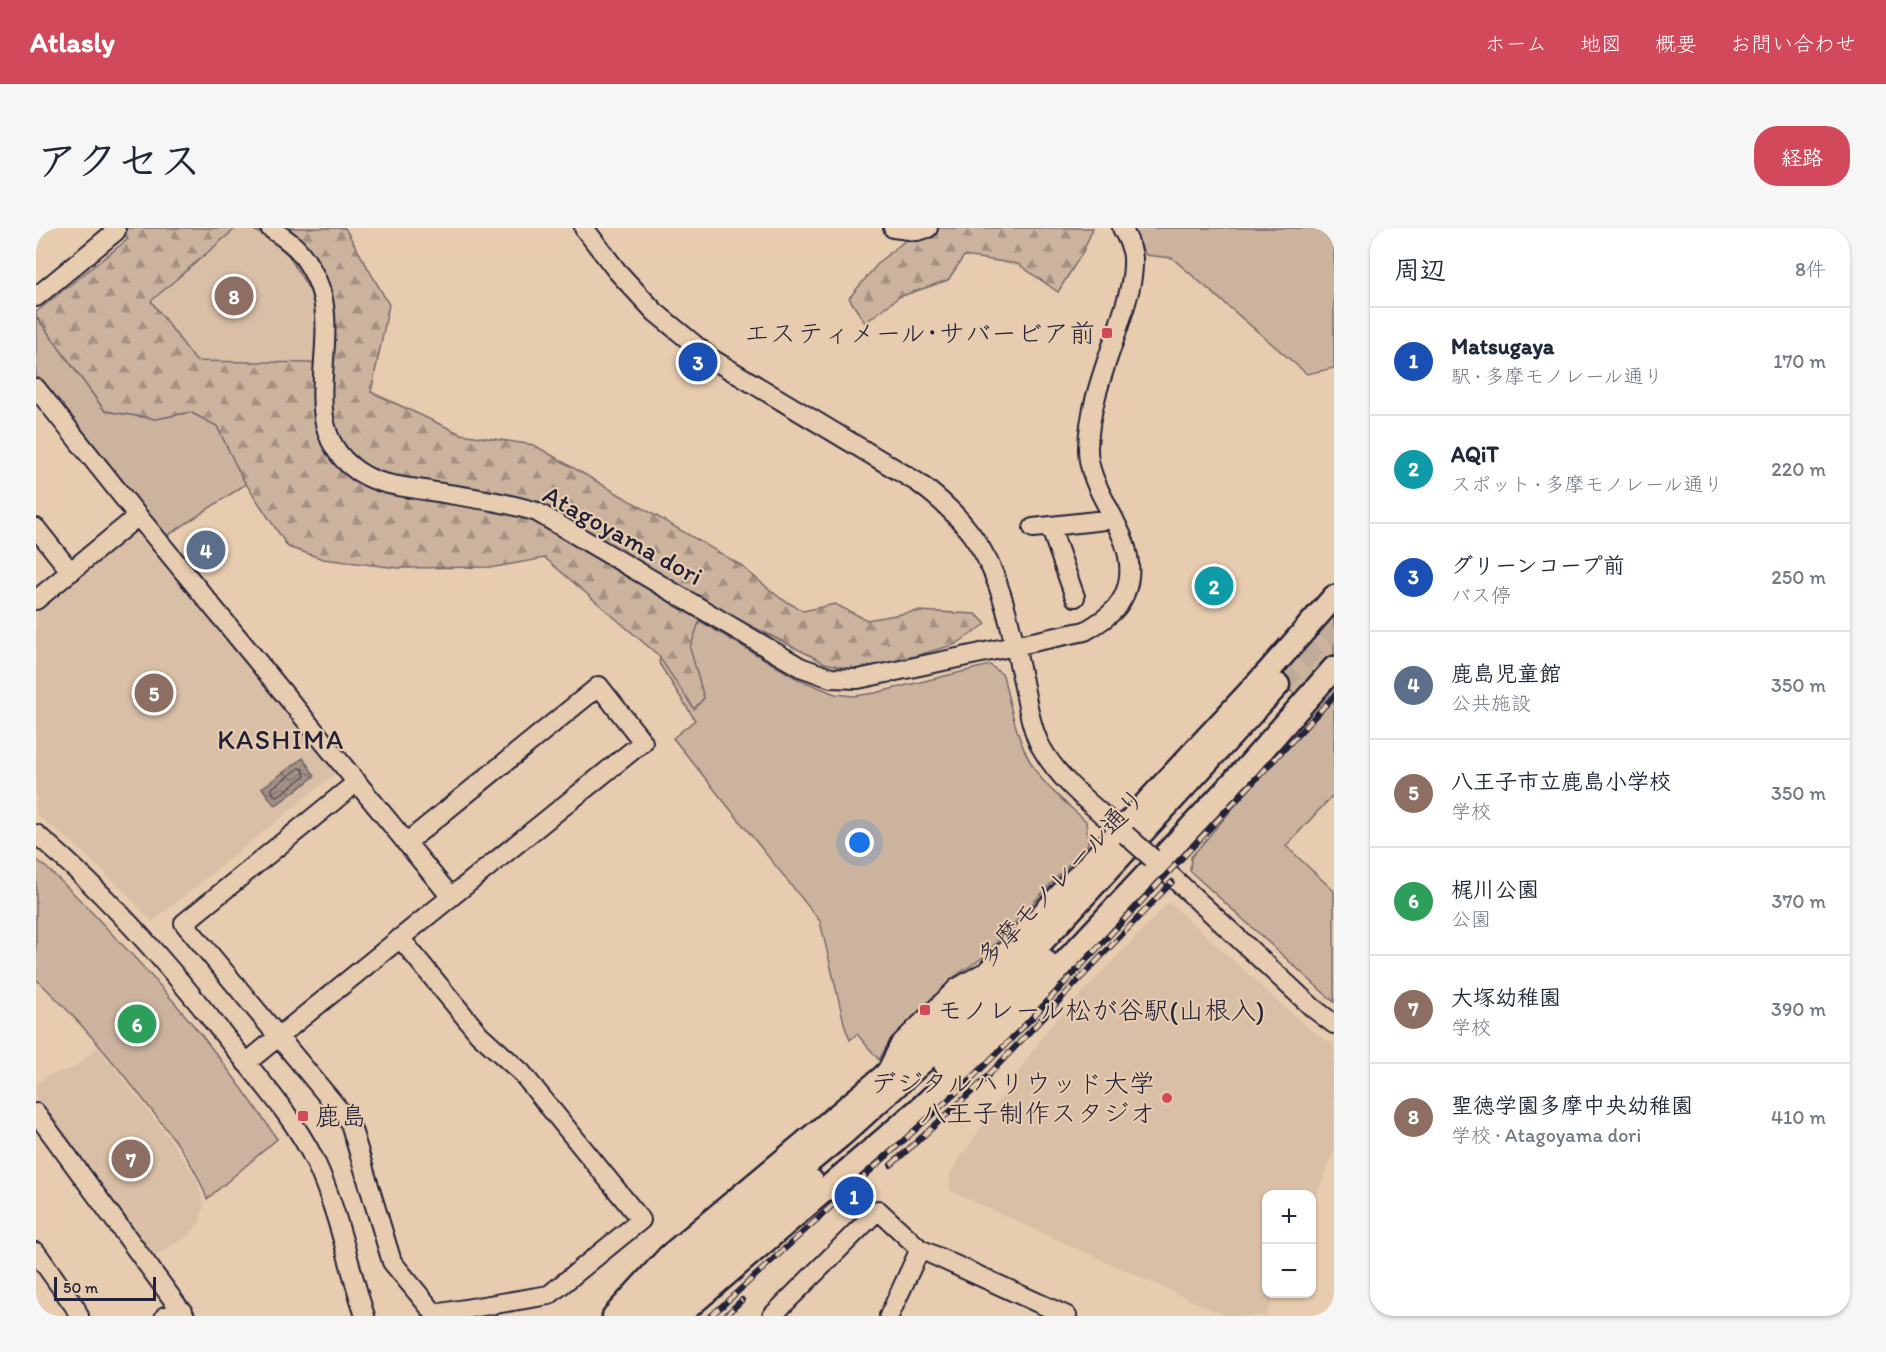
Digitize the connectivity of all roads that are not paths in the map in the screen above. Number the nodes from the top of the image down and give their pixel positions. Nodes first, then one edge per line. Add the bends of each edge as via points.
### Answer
1 (114, 228) edge
2 (270, 228) edge
3 (584, 228) edge
4 (893, 228) edge
5 (928, 228) edge
6 (1122, 228) edge
7 (36, 297) edge
8 (36, 388) edge
9 (138, 516) junction
10 (1114, 519) junction
11 (36, 528) edge
12 (71, 572) junction
13 (1075, 597) dead end
14 (1334, 597) edge
15 (36, 600) edge
16 (1014, 646) junction
17 (1334, 668) edge
18 (357, 782) junction
19 (1123, 832) junction
20 (36, 834) edge
21 (406, 843) junction
22 (1155, 861) junction
23 (451, 897) junction
24 (400, 938) junction
25 (1334, 1024) edge
26 (279, 1037) junction
27 (246, 1063) junction
28 (36, 1113) edge
29 (718, 1214) junction
30 (920, 1249) junction
31 (36, 1252) edge
32 (680, 1269) junction
33 (704, 1293) junction
34 (184, 1313) edge
35 (79, 1316) edge
36 (165, 1316) edge
37 (365, 1316) edge
38 (614, 1316) edge
39 (636, 1316) edge
40 (661, 1316) edge
41 (678, 1316) edge
42 (688, 1316) edge
43 (772, 1316) edge
44 (889, 1316) edge
45 (1067, 1316) edge

1 - 7 street via 116,231
2 - 16 street, Atagoyama dori via 294,246 321,293 326,318 322,405 326,432 343,459 367,476 390,485 510,503 537,512 800,667 831,678 858,679
3 - 16 street via 617,272 655,312 712,359 917,482 948,507 975,537 989,562
4 - 5 street
6 - 10 street, Atagoyama dori via 1133,256 1130,294 1094,402 1088,454
8 - 9 street
9 - 12 street
9 - 18 street
10 - 13 street via 1041,527
10 - 16 street, Atagoyama dori via 1130,567 1128,586 1114,612 1085,631
11 - 12 street
12 - 15 street
14 - 19 main road
16 - 19 street via 1040,745 1061,776
17 - 22 main road via 1280,732
18 - 21 street
18 - 26 street via 184,923
19 - 22 street, bridge
19 - 29 main road via 882,1077
20 - 27 street via 177,975
21 - 23 street
21 - 23 street via 599,686 643,742
22 - 25 street
22 - 33 main road via 978,1054
23 - 24 street
24 - 26 street
24 - 26 street via 479,1034 521,1072 641,1220 549,1295 435,1314 392,1262 350,1123
26 - 27 street
27 - 37 street via 291,1120 314,1159 331,1201
28 - 34 street
29 - 32 main road
29 - 38 main road via 669,1256
30 - 43 street via 879,1210
30 - 44 street
30 - 45 street
31 - 35 street
32 - 39 main road, 多摩モノレール通り
32 - 40 main road, 多摩モノレール通り via 843,1134 942,1044 1284,689 973,1037 869,1133 693,1281
33 - 41 main road
33 - 42 main road
34 - 36 street

